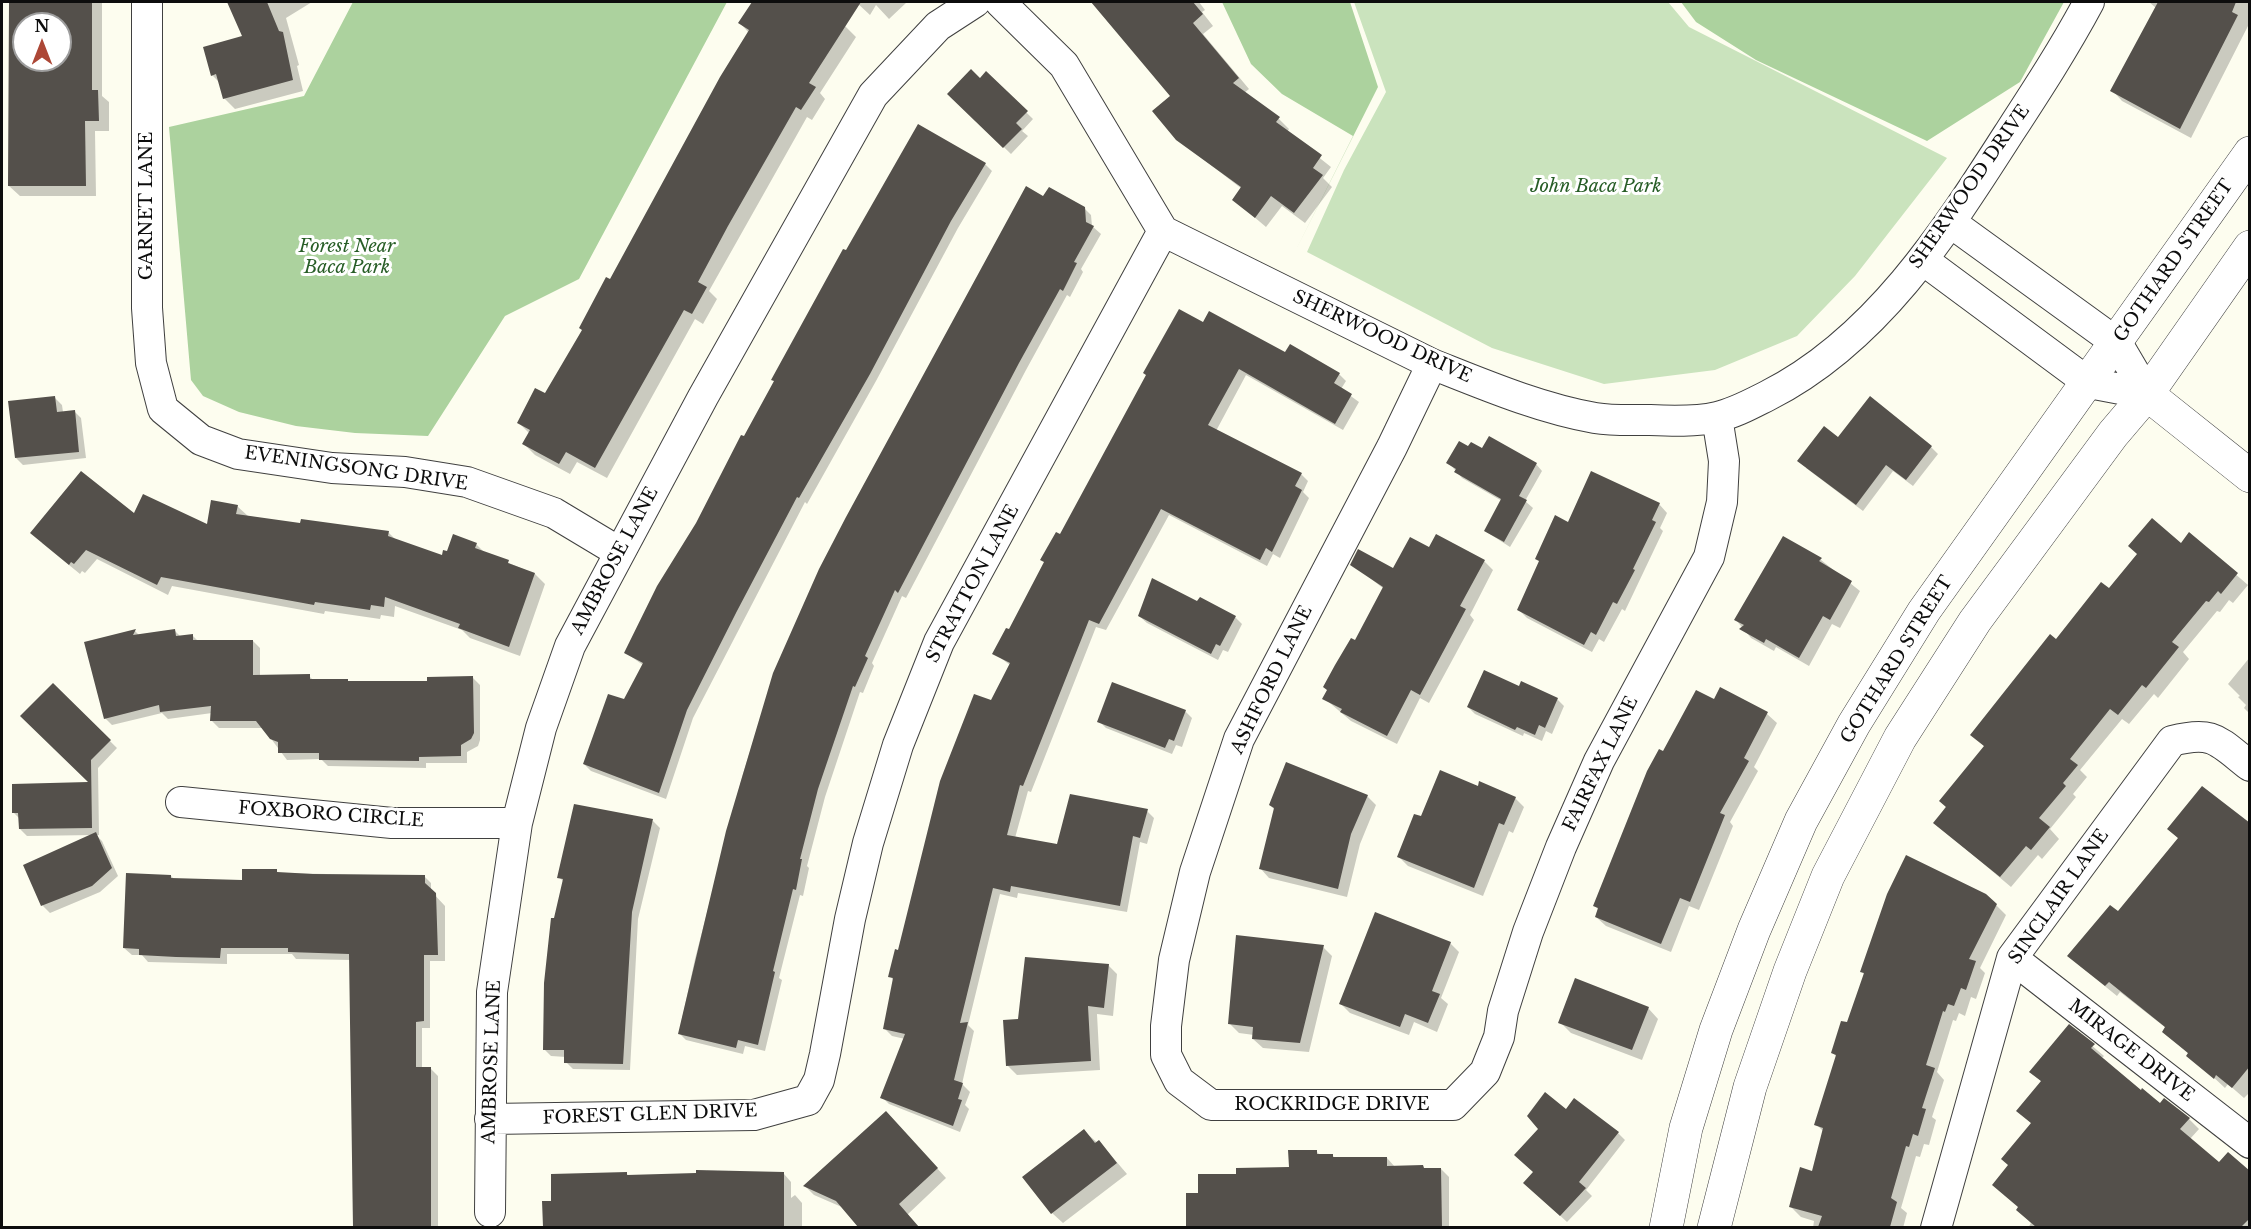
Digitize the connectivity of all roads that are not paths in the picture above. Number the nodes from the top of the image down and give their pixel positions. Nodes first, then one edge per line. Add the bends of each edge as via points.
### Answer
1 (147, 2) edge
2 (975, 2) edge
3 (1000, 2) edge
4 (2089, 2) edge
5 (2250, 153) edge
6 (1950, 222) junction
7 (1163, 231) junction
8 (2250, 247) edge
9 (1923, 260) junction
10 (2117, 343) junction
11 (1432, 364) junction
12 (2089, 383) junction
13 (2147, 394) junction
14 (163, 409) joint
15 (1717, 417) junction
16 (2250, 476) edge
17 (619, 552) junction
18 (2250, 766) edge
19 (181, 802) dead end
20 (517, 823) junction
21 (2012, 958) junction
22 (808, 1100) joint
23 (1211, 1105) joint
24 (1453, 1105) joint
25 (490, 1119) junction
26 (2250, 1143) edge
27 (490, 1212) dead end
28 (1666, 1227) edge
29 (1714, 1227) edge
30 (1936, 1227) edge

1 - 14 street, GARNET LANE via 147,308 151,363
2 - 17 street, AMBROSE LANE via 938,27 873,95
3 - 7 street via 1064,65
4 - 6 street, SHERWOOD DRIVE via 2071,37
5 - 10 street, GOTHARD STREET
6 - 9 street, SHERWOOD DRIVE
6 - 10 street
7 - 11 street, SHERWOOD DRIVE
7 - 22 street, STRATTON LANE via 939,642 898,745 868,843 819,1080
8 - 13 street
9 - 12 street
9 - 15 street, SHERWOOD DRIVE via 1860,332 1816,368 1742,409
10 - 12 street, GOTHARD STREET
10 - 13 street
11 - 15 street, SHERWOOD DRIVE via 1537,402 1596,418 1669,421
11 - 23 street, ASHFORD LANE via 1239,740 1195,872 1174,960 1166,1055 1179,1081
12 - 13 street
12 - 28 street, GOTHARD STREET via 1924,611 1854,724 1801,821 1716,1030 1686,1128
13 - 16 street
13 - 29 street via 1975,621 1900,738 1828,876 1750,1088
14 - 17 street, EVENINGSONG DRIVE via 201,441 238,454 467,482 554,513
15 - 24 street, FAIRFAX LANE via 1724,461 1722,502 1709,557 1599,761 1561,847 1528,932 1503,1011 1499,1037 1485,1072
17 - 20 street, AMBROSE LANE via 570,646 542,728
18 - 21 street, SINCLAIR LANE via 2212,737 2191,736 2172,741
19 - 20 street, FOXBORO CIRCLE via 392,823
20 - 25 street, AMBROSE LANE via 492,992
21 - 26 street, MIRAGE DRIVE
21 - 30 street, SINCLAIR LANE
22 - 25 street, FOREST GLEN DRIVE via 754,1115
23 - 24 street, ROCKRIDGE DRIVE
25 - 27 street, AMBROSE LANE

